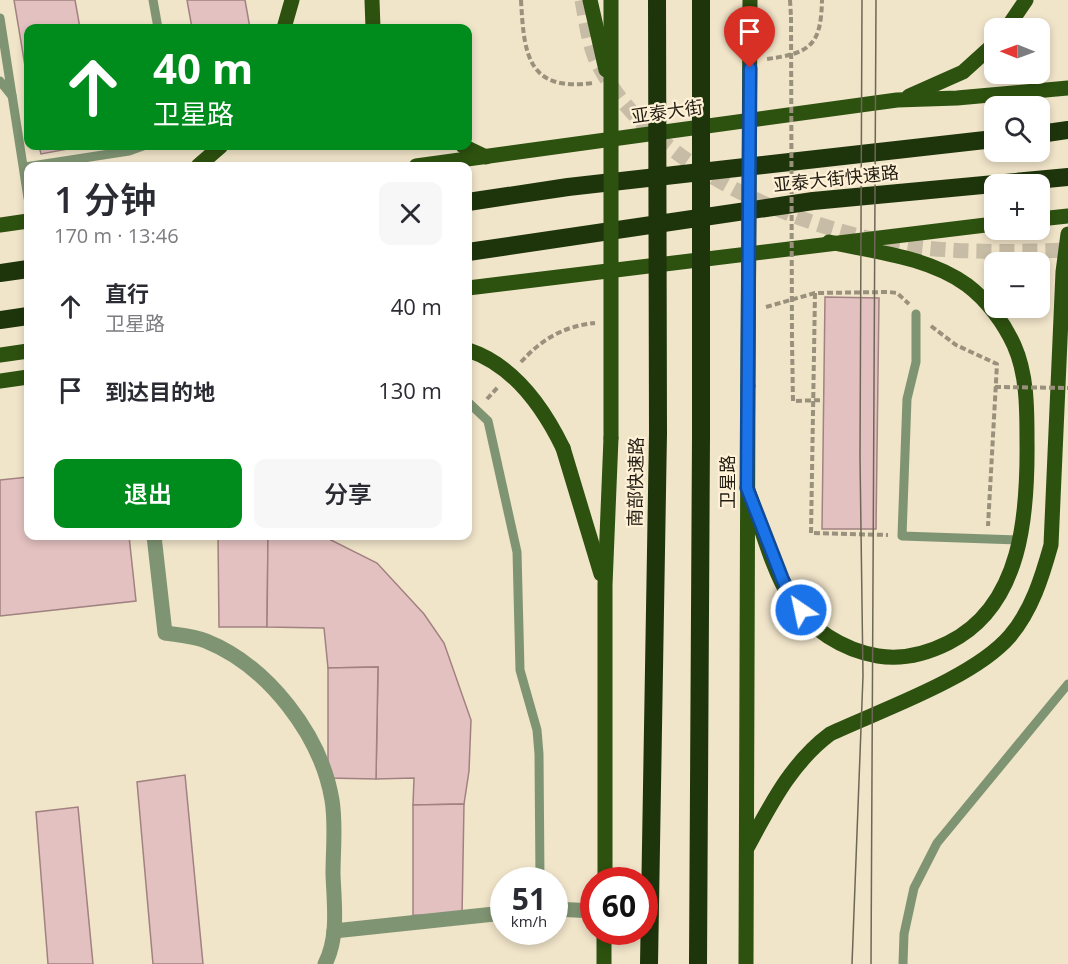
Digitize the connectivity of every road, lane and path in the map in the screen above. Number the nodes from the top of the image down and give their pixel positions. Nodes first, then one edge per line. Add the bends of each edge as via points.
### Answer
1 (153, 0) edge
2 (292, 0) edge
3 (372, 0) edge
4 (590, 0) edge
5 (611, 0) edge
6 (657, 0) edge
7 (701, 0) edge
8 (750, 0) edge
9 (790, 0) edge
10 (1026, 0) edge
11 (0, 18) edge
12 (1014, 18) edge
13 (157, 24) edge
14 (285, 24) edge
15 (373, 24) edge
16 (984, 53) edge
17 (0, 81) edge
18 (1068, 87) edge
19 (13, 97) junction
20 (613, 99) junction
21 (897, 100) junction
22 (1068, 130) edge
23 (1050, 133) edge
24 (984, 140) edge
25 (132, 150) edge
26 (216, 150) edge
27 (471, 150) edge
28 (486, 157) junction
29 (24, 162) edge
30 (58, 162) edge
31 (203, 162) edge
32 (447, 162) edge
33 (1068, 177) edge
34 (472, 201) edge
35 (1068, 216) edge
36 (1050, 218) edge
37 (24, 222) edge
38 (0, 225) edge
39 (984, 225) edge
40 (1068, 234) edge
41 (830, 242) junction
42 (472, 251) edge
43 (24, 270) edge
44 (0, 273) edge
45 (472, 287) edge
46 (815, 293) dead end
47 (916, 314) dead end
48 (24, 317) edge
49 (0, 320) edge
50 (956, 345) dead end
51 (24, 352) edge
52 (472, 352) edge
53 (0, 355) edge
54 (24, 378) edge
55 (0, 381) edge
56 (995, 387) junction
57 (1068, 388) edge
58 (813, 400) junction
59 (824, 400) dead end
60 (472, 406) edge
61 (747, 488) junction
62 (902, 536) junction
63 (987, 539) junction
64 (154, 540) edge
65 (1020, 540) junction
66 (604, 585) junction
67 (1068, 684) edge
68 (747, 848) junction
69 (540, 867) edge
70 (605, 867) edge
71 (490, 914) edge
72 (334, 931) junction
73 (604, 945) edge
74 (325, 964) edge
75 (604, 964) edge
76 (649, 964) edge
77 (698, 964) edge
78 (746, 964) edge
79 (903, 964) edge

1 - 13 lane
2 - 14 main road
3 - 15 main road
4 - 20 main road, bridge
5 - 20 main road, bridge
6 - 76 highway, 南部快速路, bridge via 658,434
7 - 77 highway, bridge
8 - 61 main road, 卫星路, bridge
9 - 58 path, bridge via 793,401
10 - 12 main road
11 - 19 lane
16 - 21 main road via 963,72
17 - 19 lane
18 - 21 main road, 亚泰大街
19 - 29 lane
20 - 66 main road, bridge via 611,438
21 - 28 main road, 亚泰大街
22 - 23 highway
24 - 34 highway, 亚泰大街快速路
25 - 30 lane
26 - 31 main road
27 - 28 main road
28 - 32 main road, 亚泰大街
33 - 42 highway, 亚泰大街快速路 via 813,201
35 - 36 main road
37 - 38 main road
39 - 41 main road
40 - 68 main road via 1051,545 1026,613 1009,636 962,673 830,734 814,746 777,793
41 - 45 main road
41 - 65 main road via 910,259 944,272 968,286 1001,320 1015,347 1026,402 1028,466
43 - 44 highway
46 - 58 path
47 - 62 lane via 916,362 907,399
48 - 49 highway
50 - 56 path via 997,364
51 - 53 main road
52 - 66 main road, bridge via 496,365 534,396 563,448
54 - 55 main road
56 - 57 path, bridge
56 - 63 path
58 - 59 path
58 - 62 path via 811,533
60 - 69 lane via 488,421 517,552 520,670 537,729 539,754
61 - 65 main road via 791,598 812,623 857,652 892,658 914,655 959,637 996,602 1012,570
61 - 68 main road, 卫星路
62 - 63 lane
63 - 65 lane
64 - 72 street via 165,633 205,641 244,663 291,709 312,740 332,802
66 - 70 main road
67 - 79 lane via 937,843 914,888 904,934
68 - 78 main road, 卫星路
71 - 72 street
72 - 74 street
73 - 75 main road

